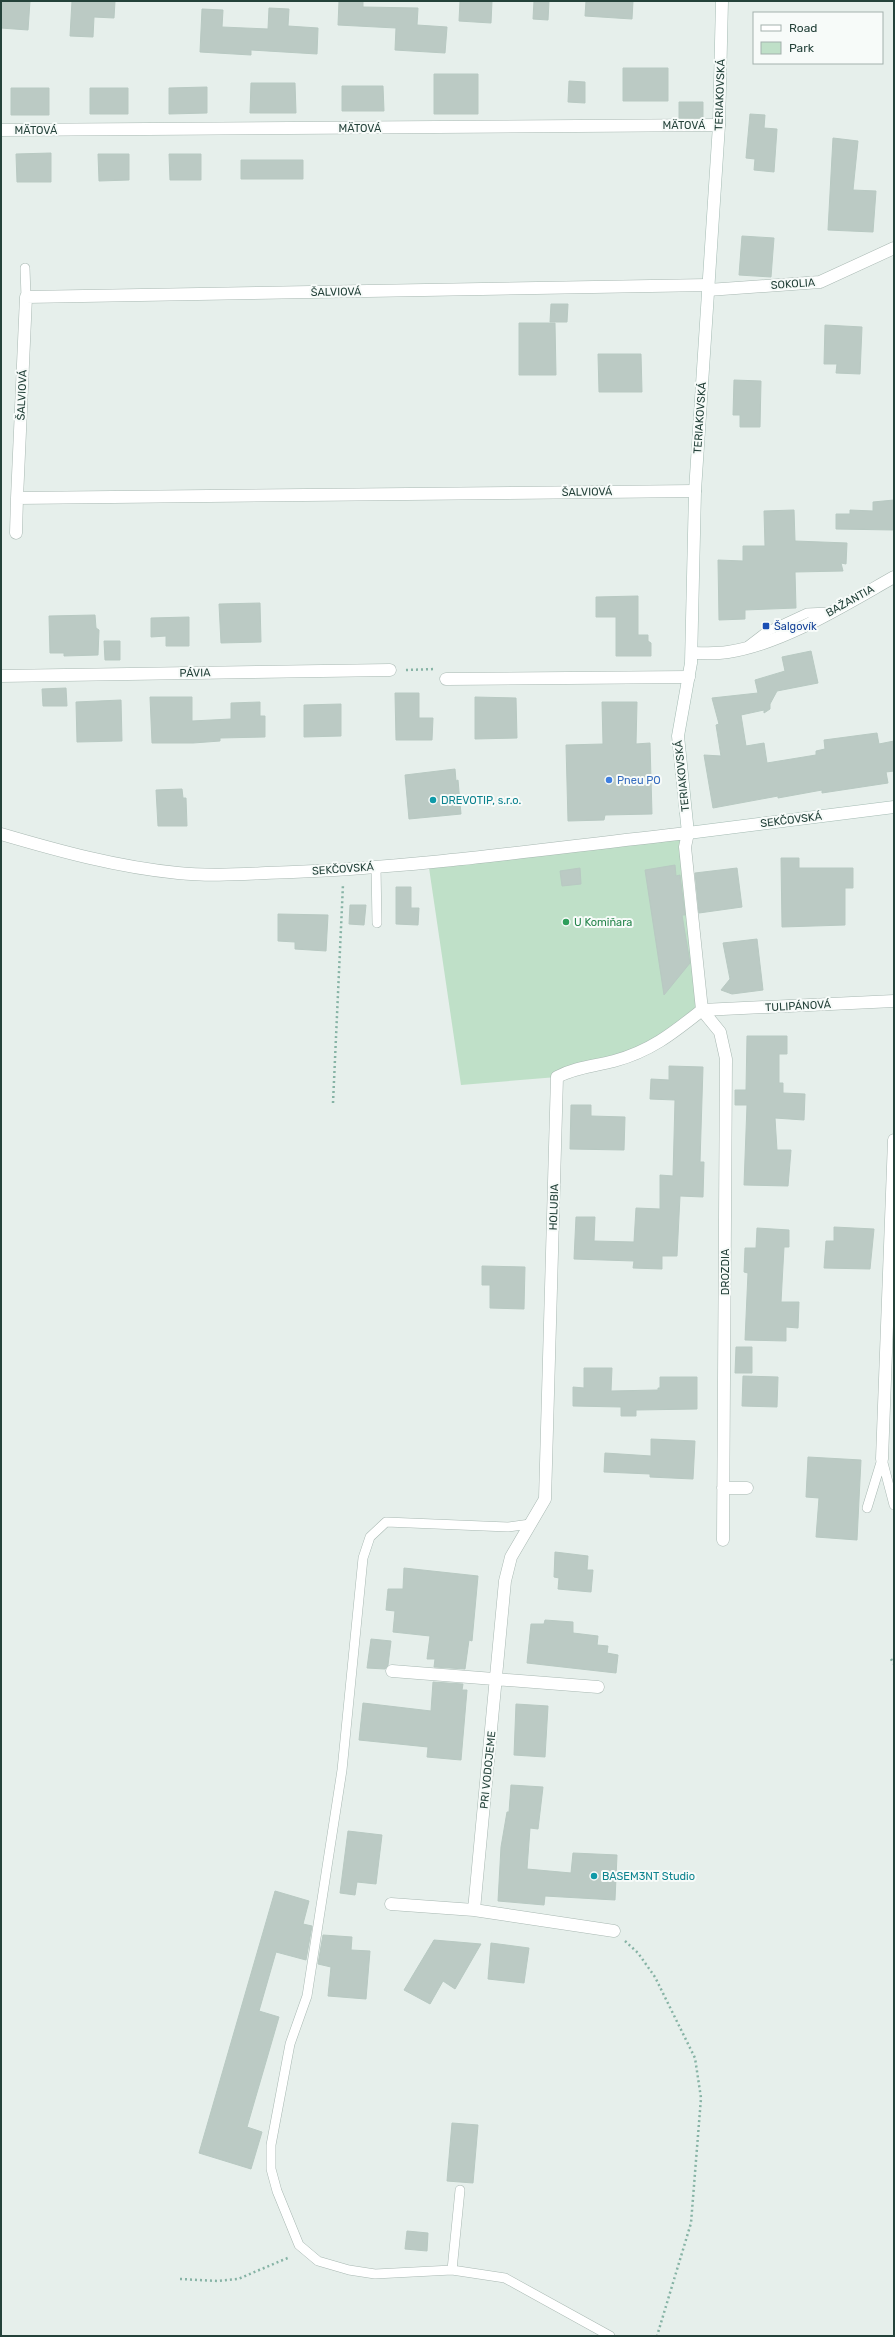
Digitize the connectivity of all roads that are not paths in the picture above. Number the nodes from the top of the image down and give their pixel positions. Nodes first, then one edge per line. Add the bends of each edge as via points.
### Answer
1 (722, 1) edge
2 (719, 125) junction
3 (1, 130) edge
4 (894, 248) edge
5 (26, 268) dead end
6 (708, 288) junction
7 (26, 297) junction
8 (695, 491) junction
9 (18, 498) junction
10 (16, 533) dead end
11 (894, 576) edge
12 (692, 653) junction
13 (390, 670) dead end
14 (1, 676) edge
15 (689, 677) junction
16 (446, 679) dead end
17 (894, 807) edge
18 (688, 833) junction
19 (1, 834) edge
20 (376, 867) junction
21 (377, 923) dead end
22 (894, 1001) edge
23 (702, 1010) junction
24 (894, 1140) edge
25 (882, 1459) junction
26 (723, 1488) junction
27 (747, 1488) dead end
28 (546, 1499) joint
29 (894, 1505) edge
30 (867, 1508) dead end
31 (530, 1524) junction
32 (723, 1540) dead end
33 (392, 1671) dead end
34 (496, 1680) junction
35 (598, 1687) dead end
36 (391, 1904) dead end
37 (474, 1910) junction
38 (614, 1931) road end
39 (460, 2190) dead end
40 (452, 2270) junction
41 (610, 2336) edge

1 - 2 street, TERIAKOVSKÁ
2 - 3 street, MÄTOVÁ
2 - 6 street, TERIAKOVSKÁ
4 - 6 street, SOKOLIA via 820,282
5 - 7 lane
6 - 7 street, ŠALVIOVÁ
6 - 8 street, TERIAKOVSKÁ
7 - 9 street, ŠALVIOVÁ
8 - 9 street, ŠALVIOVÁ
8 - 12 street, TERIAKOVSKÁ
9 - 10 street
11 - 12 street, BAŽANTIA via 833,612 769,641 728,652
12 - 15 street, TERIAKOVSKÁ
13 - 14 street, PÁVIA
15 - 16 street
15 - 18 street, TERIAKOVSKÁ via 678,736
17 - 18 street, SEKČOVSKÁ
18 - 20 street, SEKČOVSKÁ
18 - 23 street via 686,853
19 - 20 street, SEKČOVSKÁ via 83,857 179,873 215,875
20 - 21 lane
22 - 23 street, TULIPÁNOVÁ
23 - 26 street, DROZDIA via 720,1032 726,1059
23 - 28 street, HOLUBIA via 662,1042 615,1060 568,1071 557,1077
24 - 25 street
25 - 29 lane
25 - 30 lane
26 - 27 street
26 - 32 street, DROZDIA
28 - 31 street, PRI VODOJEME
31 - 34 street, PRI VODOJEME via 511,1557 505,1581
31 - 40 lane via 508,1527 386,1522 370,1537 363,1558 342,1770 307,1996 290,2044 271,2145 271,2169 284,2211 299,2246 318,2261 375,2274
33 - 34 street
34 - 35 street
34 - 37 street, PRI VODOJEME
36 - 37 street
37 - 38 street
39 - 40 lane
40 - 41 lane via 505,2278

